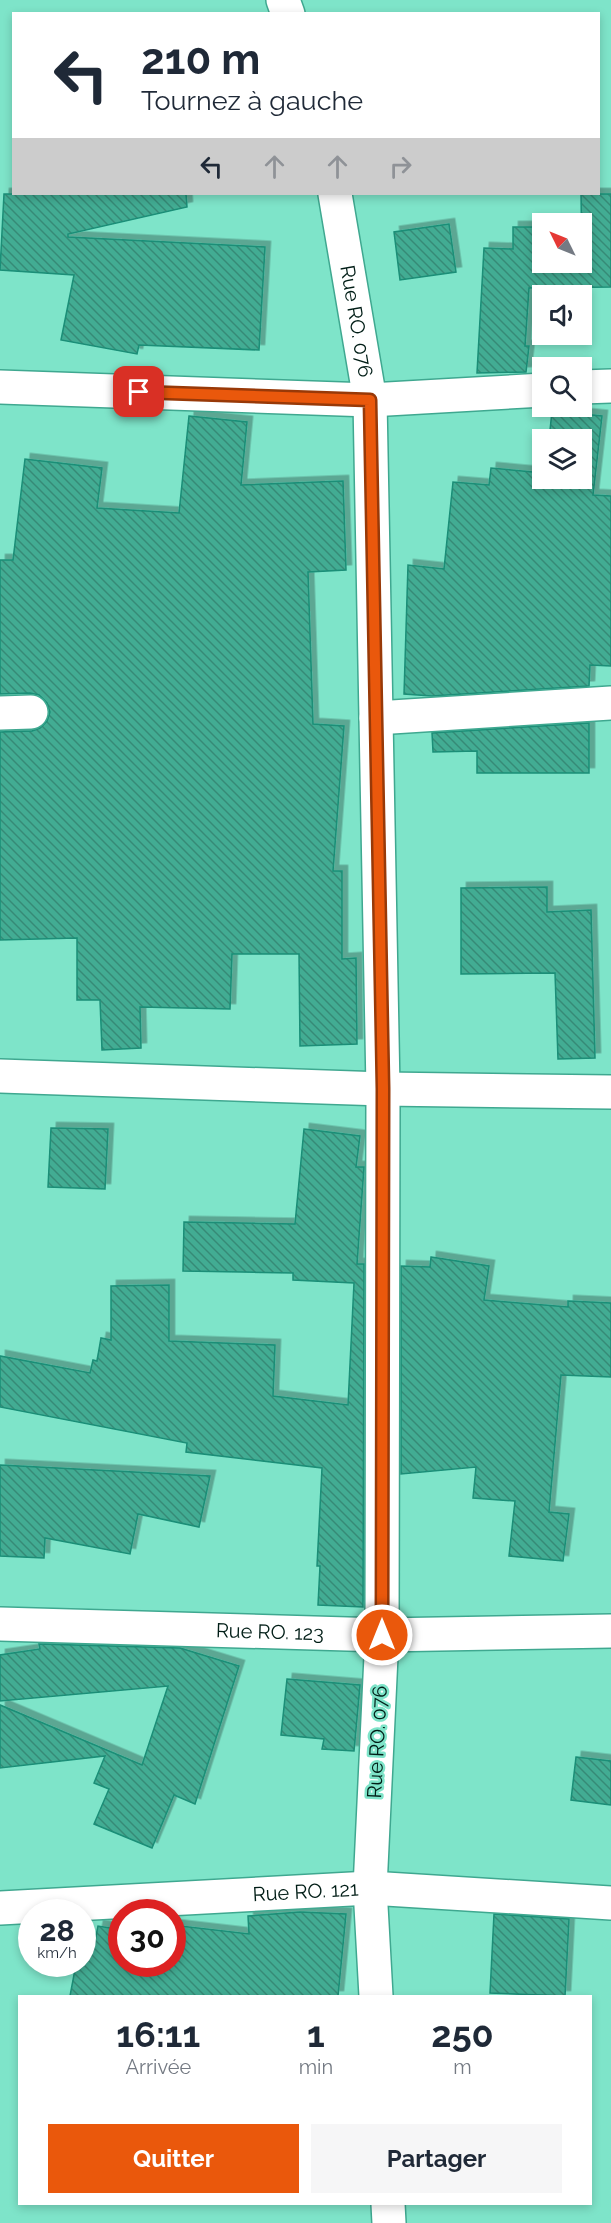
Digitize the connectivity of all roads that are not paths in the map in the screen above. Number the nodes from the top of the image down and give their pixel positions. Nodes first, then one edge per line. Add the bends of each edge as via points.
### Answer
1 (335, 195) edge
2 (611, 386) edge
3 (0, 387) edge
4 (592, 387) edge
5 (532, 391) edge
6 (370, 400) junction
7 (611, 703) edge
8 (376, 718) junction
9 (0, 1076) edge
10 (383, 1089) junction
11 (611, 1092) edge
12 (0, 1624) edge
13 (611, 1631) edge
14 (382, 1635) junction
15 (370, 1888) junction
16 (611, 1903) edge
17 (0, 1908) edge
18 (376, 1995) edge
19 (388, 2205) edge
20 (389, 2223) edge

1 - 6 street, Rue RO. 076
2 - 4 street
3 - 6 street
5 - 6 street
6 - 8 street, Rue RO. 076
7 - 8 street
8 - 10 street, Rue RO. 076
9 - 10 street
10 - 11 street
10 - 14 street, Rue RO. 076
12 - 14 street, Rue RO. 123
13 - 14 street, Rue RO. 123
14 - 15 street, Rue RO. 076
15 - 16 street, Rue RO. 121
15 - 17 street, Rue RO. 121
15 - 18 street, Rue RO. 076
19 - 20 street

